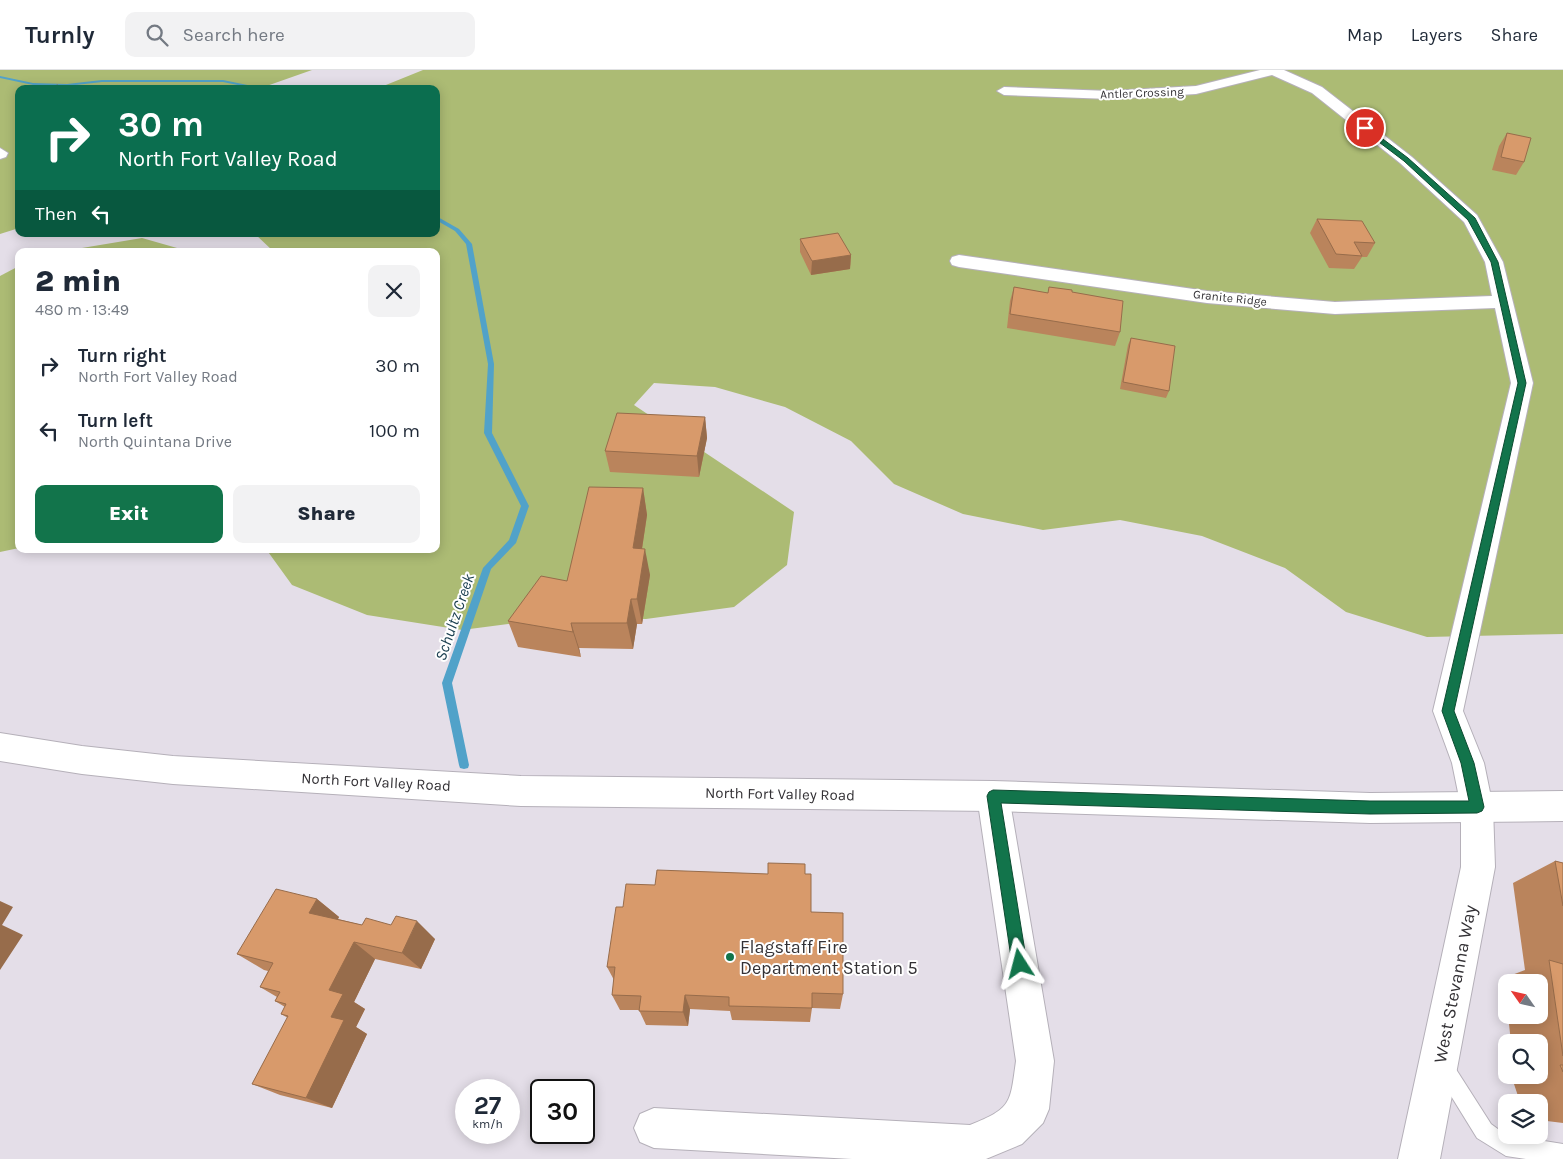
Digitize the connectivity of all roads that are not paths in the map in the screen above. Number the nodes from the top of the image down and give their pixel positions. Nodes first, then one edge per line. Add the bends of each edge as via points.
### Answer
1 (1275, 71) edge
2 (1004, 90) dead end
3 (959, 261) dead end
4 (1503, 302) junction
5 (0, 747) edge
6 (993, 796) junction
7 (1563, 806) edge
8 (1477, 807) junction
9 (1439, 1061) junction
10 (654, 1128) dead end
11 (1563, 1154) edge
12 (1419, 1159) edge

1 - 2 street, Antler Crossing via 1196,90 1110,95
1 - 4 street, West Stevanna Way via 1317,90 1406,160 1471,218 1494,262
3 - 4 street, Granite Ridge via 1207,297 1335,308
4 - 8 street, West Stevanna Way via 1522,383 1448,711 1468,763
5 - 6 street, North Fort Valley Road via 173,770 521,791
6 - 8 street, North Fort Valley Road via 1370,808
6 - 10 street via 1035,1061 1030,1109 1008,1130 970,1145
7 - 8 street, North Fort Valley Road
8 - 9 street, West Stevanna Way via 1478,866
9 - 11 lane via 1484,1131 1506,1146
9 - 12 street, West Stevanna Way

